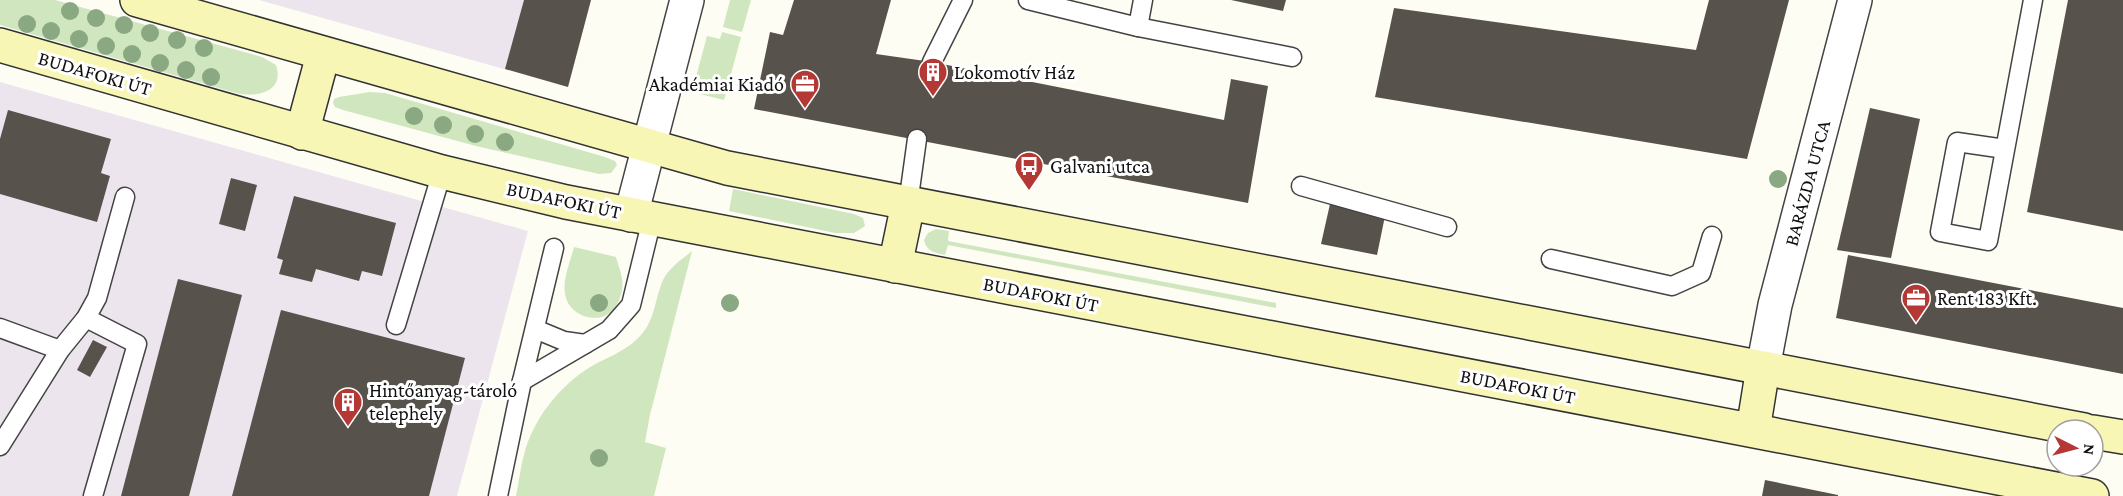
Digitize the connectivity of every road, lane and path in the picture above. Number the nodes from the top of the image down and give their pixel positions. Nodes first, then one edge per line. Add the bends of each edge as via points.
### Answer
1 (137, 0) edge
2 (687, 0) edge
3 (963, 0) edge
4 (1028, 0) edge
5 (1143, 0) edge
6 (1856, 0) edge
7 (2033, 0) edge
8 (1138, 27) junction
9 (0, 45) edge
10 (323, 54) junction
11 (1292, 57) dead end
12 (932, 62) dead end
13 (302, 133) junction
14 (916, 139) dead end
15 (649, 147) junction
16 (2005, 149) junction
17 (442, 172) junction
18 (1301, 186) dead end
19 (124, 197) dead end
20 (908, 204) junction
21 (641, 217) junction
22 (1447, 227) dead end
23 (1712, 236) dead end
24 (554, 248) dead end
25 (1551, 259) dead end
26 (895, 266) junction
27 (86, 318) junction
28 (396, 325) dead end
29 (0, 328) edge
30 (535, 329) junction
31 (585, 344) junction
32 (60, 350) junction
33 (1764, 368) junction
34 (522, 381) junction
35 (2045, 422) edge
36 (1752, 430) junction
37 (2105, 434) edge
38 (2123, 437) edge
39 (0, 446) edge
40 (93, 496) edge
41 (498, 496) edge
42 (2092, 496) edge

1 - 10 main road
2 - 15 street
3 - 12 lane
4 - 8 lane
5 - 8 lane
6 - 33 street, BARÁZDA UTCA via 1775,305
7 - 16 lane
8 - 11 lane
9 - 13 main road, BUDAFOKI ÚT
10 - 13 main road
10 - 15 main road
13 - 17 main road, BUDAFOKI ÚT
14 - 20 lane
15 - 20 main road via 727,168
15 - 21 street
16 - 16 lane via 1988,241 1940,232 1957,142
17 - 21 main road, BUDAFOKI ÚT
17 - 28 lane
18 - 22 lane
19 - 27 lane via 97,298
20 - 26 main road
20 - 33 main road
21 - 26 main road, BUDAFOKI ÚT
21 - 31 lane via 631,305 609,330
23 - 25 lane via 1701,273 1672,286
24 - 30 lane
26 - 36 main road, BUDAFOKI ÚT
27 - 32 lane
27 - 40 lane via 137,344
29 - 32 lane
30 - 31 lane via 564,341
30 - 34 lane
31 - 34 lane
32 - 39 lane
33 - 35 main road
33 - 36 main road
34 - 41 lane
36 - 42 main road, BUDAFOKI ÚT
37 - 38 main road

